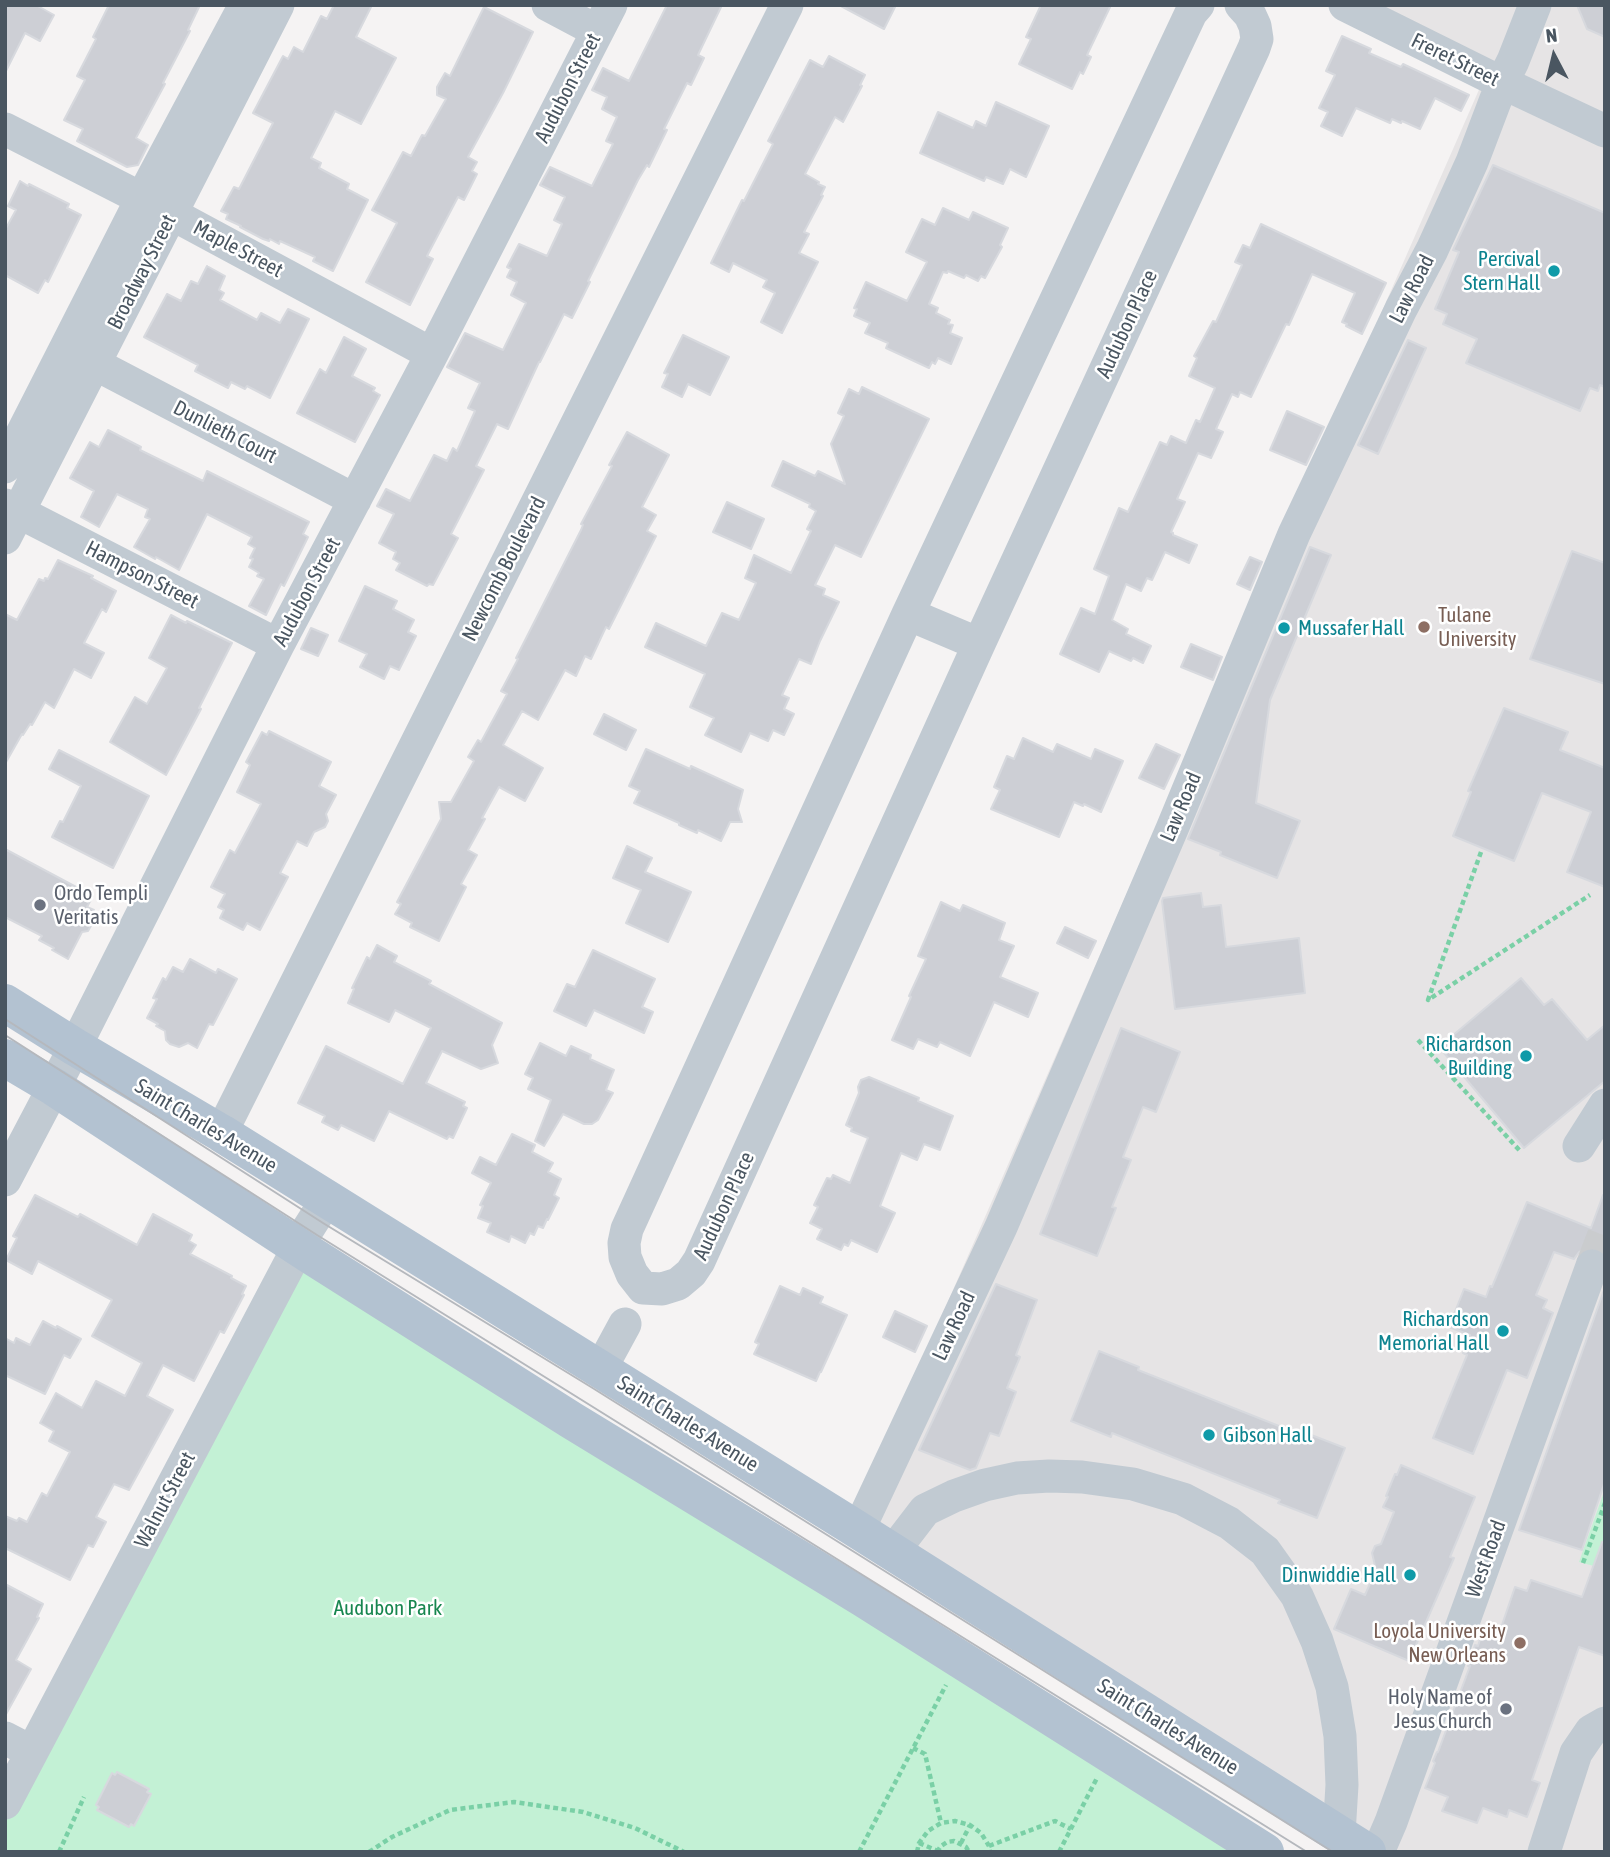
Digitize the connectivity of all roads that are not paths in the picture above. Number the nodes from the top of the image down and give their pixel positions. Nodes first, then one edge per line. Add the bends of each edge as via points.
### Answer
1 (245, 5) edge
2 (278, 5) edge
3 (548, 5) edge
4 (787, 5) edge
5 (1198, 5) edge
6 (1241, 5) edge
7 (1345, 5) edge
8 (1535, 5) edge
9 (604, 18) edge
10 (1502, 83) junction
11 (5, 129) edge
12 (1605, 131) edge
13 (142, 198) junction
14 (172, 214) junction
15 (432, 354) junction
16 (95, 364) junction
17 (5, 467) edge
18 (355, 499) junction
19 (10, 518) edge
20 (908, 614) junction
21 (979, 644) junction
22 (278, 645) junction
23 (5, 1003) edge
24 (75, 1047) junction
25 (5, 1058) edge
26 (54, 1087) junction
27 (1605, 1105) edge
28 (221, 1133) junction
29 (1579, 1146) dead end
30 (5, 1180) edge
31 (327, 1199) junction
32 (299, 1248) junction
33 (1592, 1266) tunnel mouth
34 (646, 1285) junction
35 (600, 1370) junction
36 (858, 1531) junction
37 (892, 1553) junction
38 (863, 1598) junction
39 (986, 1612) junction
40 (959, 1659) junction
41 (1135, 1706) junction
42 (1605, 1723) edge
43 (18, 1745) edge
44 (1109, 1753) junction
45 (5, 1803) edge
46 (1353, 1843) edge
47 (1265, 1852) edge
48 (1378, 1852) edge
49 (1544, 1852) edge

1 - 13 street, Broadway Street
2 - 14 street, Broadway Street
3 - 9 street
4 - 28 street, Newcomb Boulevard
5 - 20 street
6 - 21 street, Audubon Place via 1255,26 1254,48
7 - 10 street, Freret Street
8 - 10 street, Law Road
9 - 15 street, Audubon Street
10 - 12 street, Freret Street
10 - 36 street, Law Road via 1466,175 1294,534 1001,1227
11 - 13 street, Maple Street
13 - 14 street, Maple Street
13 - 17 street, Broadway Street
14 - 15 street, Maple Street
14 - 16 street, Broadway Street
15 - 18 street, Audubon Street
16 - 18 street, Dunlieth Court
16 - 19 street, Broadway Street
18 - 22 street, Audubon Street
19 - 22 street, Hampson Street
20 - 21 street
20 - 34 street via 627,1229 625,1257 632,1274
21 - 34 street, Audubon Place via 699,1261 678,1284 662,1289
22 - 24 street, Audubon Street
23 - 24 main road, Saint Charles Avenue
24 - 26 street, Audubon Street
24 - 28 main road, Saint Charles Avenue
25 - 26 main road
26 - 30 street, Audubon Street
26 - 32 main road
27 - 29 street
28 - 31 main road, Saint Charles Avenue
31 - 32 street, Walnut Street
31 - 35 main road, Saint Charles Avenue
32 - 38 main road
32 - 43 street, Walnut Street
33 - 48 street, West Road
34 - 35 street via 622,1315 625,1324
35 - 36 main road, Saint Charles Avenue
36 - 37 main road, Saint Charles Avenue
37 - 38 main road
37 - 39 main road, Saint Charles Avenue
37 - 46 street via 925,1510 985,1485 1049,1476 1133,1483 1183,1499 1229,1523 1265,1551 1297,1596 1317,1641 1332,1688
38 - 40 main road
39 - 40 main road
39 - 41 main road, Saint Charles Avenue
40 - 44 main road
41 - 44 main road
41 - 46 main road, Saint Charles Avenue
42 - 49 street via 1591,1731 1576,1753
43 - 45 street, Walnut Street
44 - 47 main road

